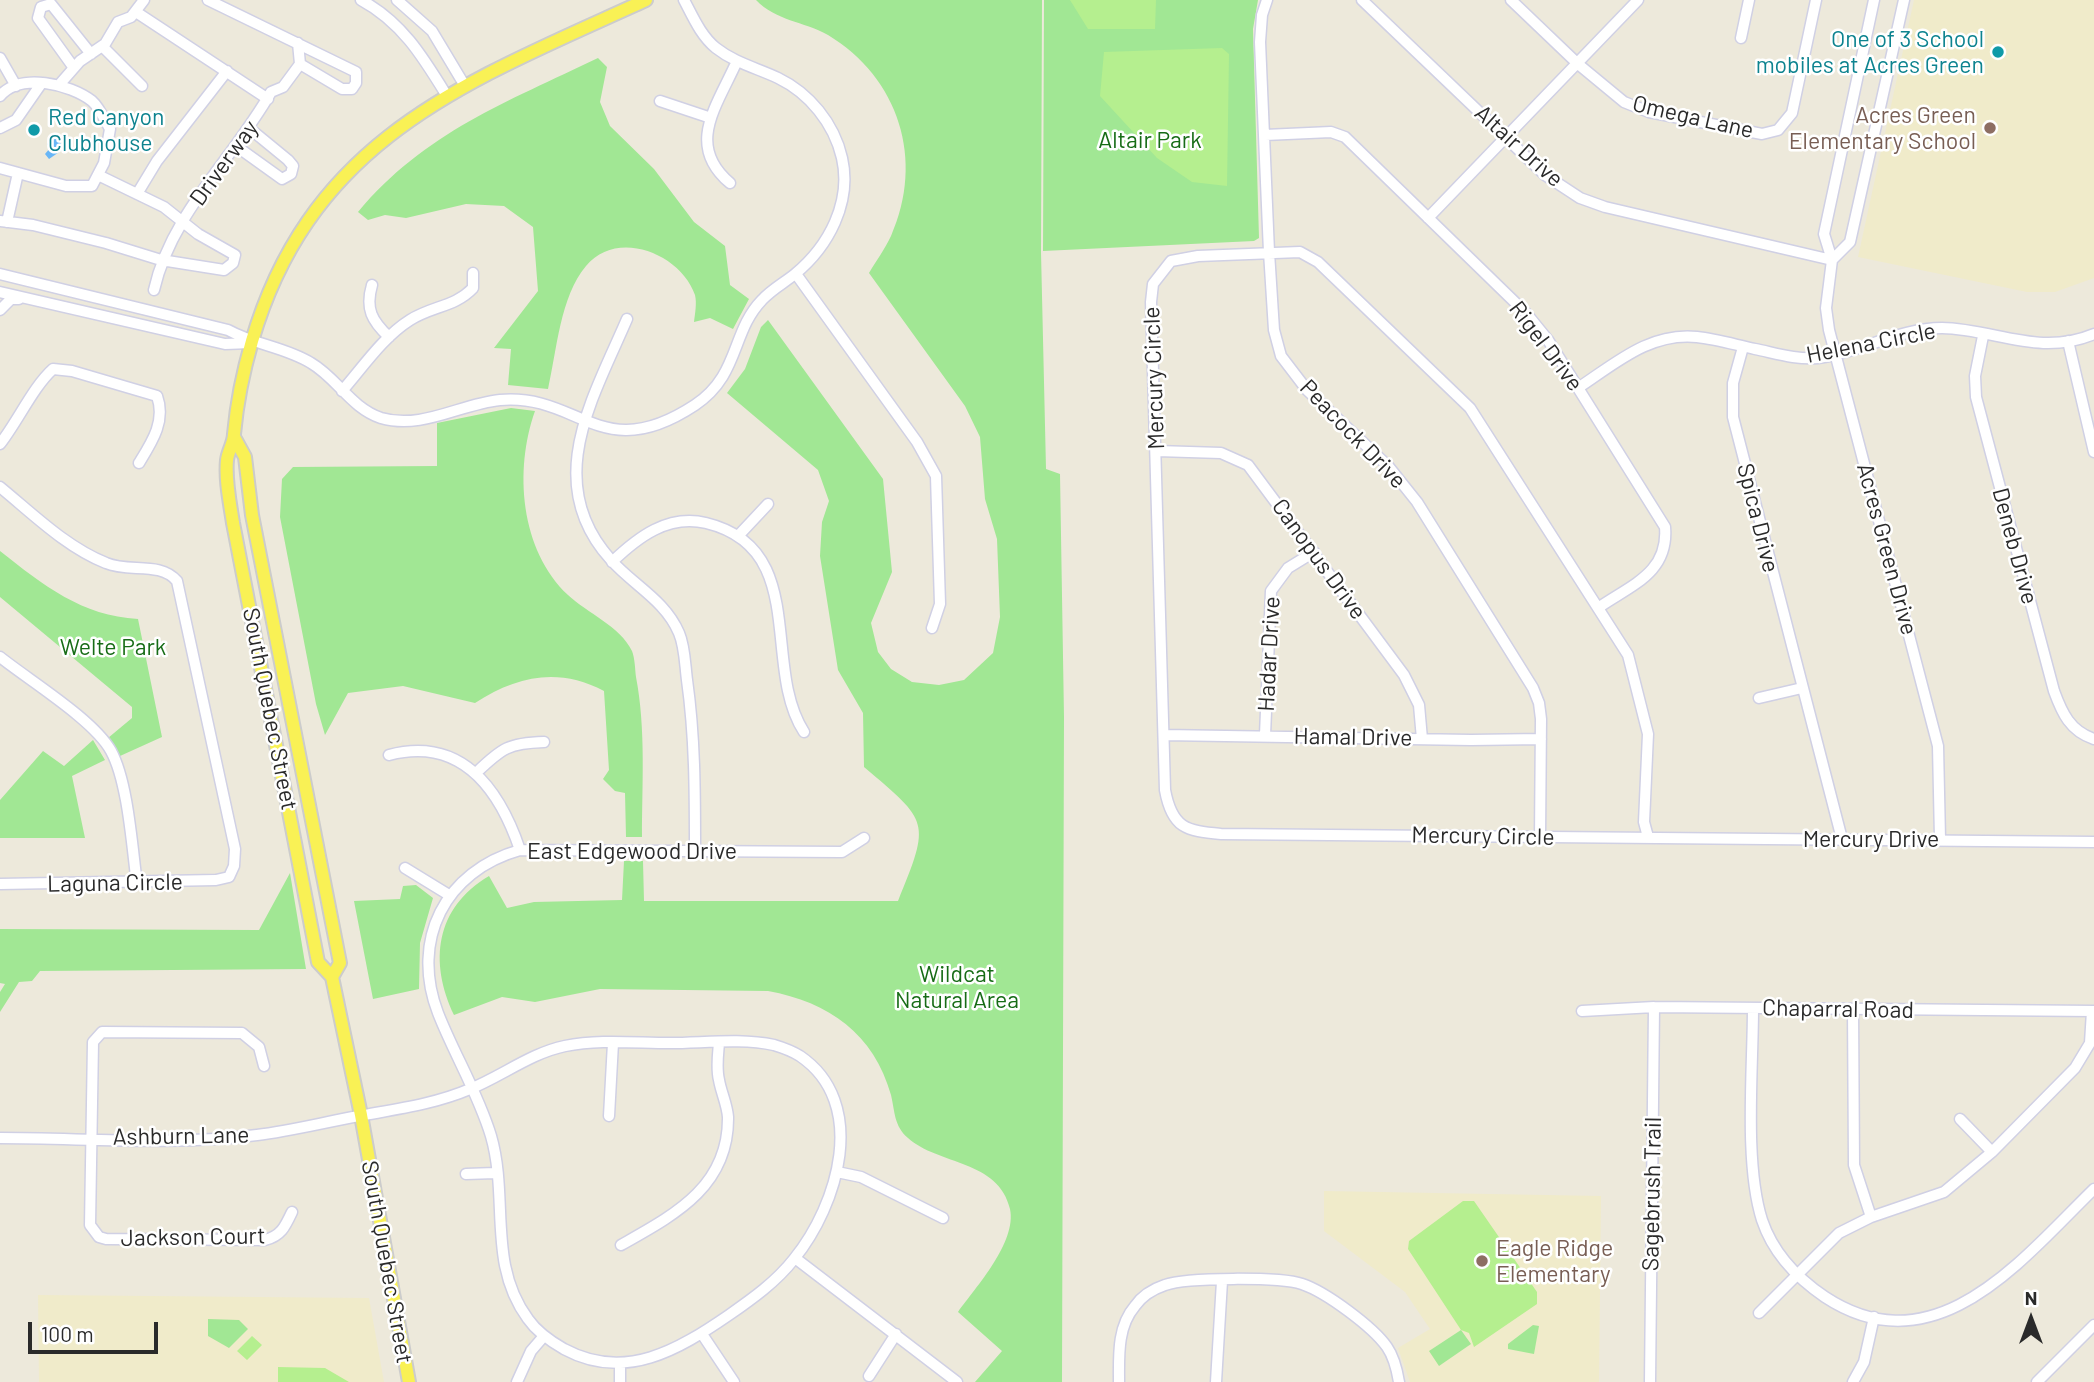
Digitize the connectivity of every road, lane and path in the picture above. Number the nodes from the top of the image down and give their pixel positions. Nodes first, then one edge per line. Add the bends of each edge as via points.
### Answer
1 (144, 0) edge
2 (208, 0) edge
3 (360, 0) edge
4 (397, 0) edge
5 (646, 0) edge
6 (684, 0) edge
7 (1267, 0) edge
8 (1362, 0) edge
9 (1511, 0) edge
10 (1638, 0) edge
11 (1749, 0) edge
12 (1816, 0) edge
13 (1874, 0) edge
14 (1904, 0) edge
15 (136, 12) junction
16 (1741, 38) dead end
17 (298, 43) junction
18 (102, 46) junction
19 (91, 54) junction
20 (0, 58) edge
21 (737, 61) junction
22 (300, 64) junction
23 (1578, 64) junction
24 (74, 68) junction
25 (227, 71) junction
26 (41, 84) junction
27 (59, 85) junction
28 (16, 86) junction
29 (142, 86) dead end
30 (465, 86) junction
31 (0, 96) edge
32 (447, 96) junction
33 (268, 99) junction
34 (660, 101) dead end
35 (711, 118) junction
36 (0, 128) edge
37 (248, 128) junction
38 (1265, 135) junction
39 (1507, 138) junction
40 (236, 146) junction
41 (0, 168) edge
42 (18, 173) junction
43 (98, 175) junction
44 (730, 183) dead end
45 (137, 194) junction
46 (1428, 218) junction
47 (182, 221) junction
48 (3, 222) edge
49 (1269, 252) junction
50 (160, 260) junction
51 (1832, 260) junction
52 (473, 273) dead end
53 (796, 274) junction
54 (3, 275) edge
55 (372, 285) dead end
56 (154, 290) dead end
57 (0, 293) edge
58 (44, 302) junction
59 (0, 310) edge
60 (627, 319) dead end
61 (2094, 334) edge
62 (1983, 336) junction
63 (389, 337) junction
64 (2068, 341) junction
65 (251, 343) junction
66 (1742, 347) junction
67 (1836, 353) junction
68 (1578, 388) junction
69 (342, 391) junction
70 (583, 421) junction
71 (2092, 436) edge
72 (234, 437) junction
73 (0, 444) edge
74 (1157, 451) junction
75 (2094, 453) edge
76 (139, 463) dead end
77 (0, 487) edge
78 (768, 504) dead end
79 (738, 536) junction
80 (1314, 552) junction
81 (612, 562) junction
82 (1598, 608) junction
83 (932, 628) dead end
84 (0, 657) edge
85 (1802, 688) junction
86 (1759, 698) dead end
87 (804, 732) dead end
88 (1164, 735) junction
89 (1265, 735) junction
90 (1422, 738) junction
91 (1541, 738) junction
92 (2094, 739) edge
93 (544, 742) dead end
94 (389, 755) dead end
95 (477, 772) junction
96 (1647, 836) junction
97 (1540, 837) junction
98 (864, 838) dead end
99 (1842, 839) junction
100 (1940, 839) junction
101 (2094, 842) edge
102 (520, 850) junction
103 (695, 850) junction
104 (405, 868) dead end
105 (0, 884) edge
106 (136, 884) junction
107 (449, 895) junction
108 (332, 976) junction
109 (1654, 1007) junction
110 (1753, 1008) junction
111 (1853, 1009) junction
112 (1581, 1011) dead end
113 (2093, 1011) edge
114 (719, 1042) junction
115 (612, 1043) junction
116 (264, 1066) dead end
117 (472, 1089) junction
118 (361, 1115) junction
119 (609, 1116) dead end
120 (1959, 1119) dead end
121 (0, 1138) edge
122 (91, 1138) junction
123 (1992, 1152) junction
124 (837, 1171) junction
125 (495, 1172) junction
126 (466, 1174) dead end
127 (2094, 1189) edge
128 (292, 1212) dead end
129 (1871, 1217) junction
130 (943, 1218) dead end
131 (621, 1245) dead end
132 (795, 1258) junction
133 (1796, 1275) junction
134 (1222, 1281) junction
135 (1759, 1313) dead end
136 (1874, 1317) junction
137 (2094, 1325) edge
138 (702, 1334) junction
139 (896, 1334) junction
140 (544, 1336) junction
141 (620, 1365) junction
142 (869, 1376) dead end
143 (409, 1382) edge
144 (517, 1382) edge
145 (620, 1382) edge
146 (734, 1382) edge
147 (957, 1382) edge
148 (1119, 1382) edge
149 (1216, 1382) edge
150 (1399, 1382) edge
151 (1650, 1382) edge
152 (1853, 1382) edge
153 (2037, 1382) edge

1 - 15 street
2 - 17 street
3 - 32 street via 403,31
4 - 30 street via 432,31
5 - 30 main road, South Quebec Street
6 - 21 street via 706,38
7 - 38 street, Peacock Drive via 1260,42
8 - 39 street, Altair Drive
9 - 23 street, Omega Lane
10 - 23 street
11 - 16 street
12 - 23 street, Omega Lane via 1791,113 1778,130 1749,133 1649,112 1624,102
13 - 51 street, Acres Green Drive via 1824,234
14 - 51 street, Acres Green Drive via 1850,242
15 - 18 street via 118,22
15 - 25 street
17 - 22 street
17 - 22 street via 356,72 356,82 352,89 342,89
18 - 19 street
18 - 29 street
19 - 24 street
19 - 24 street via 51,4 41,7 38,18
20 - 28 street
21 - 35 street
21 - 53 street via 807,97 827,123 842,159 842,202 835,225 822,247
22 - 33 street, Driverway
23 - 39 street
24 - 27 street
25 - 33 street
25 - 45 street
26 - 27 street
26 - 28 street
26 - 36 street via 16,120
27 - 43 street via 93,102 110,129
28 - 31 street
30 - 32 main road, South Quebec Street
32 - 65 main road, South Quebec Street via 374,145 319,203 275,274
33 - 37 street, Driverway
34 - 35 street
35 - 44 street via 708,156 714,169
37 - 40 street, Driverway
37 - 40 street via 288,160 293,166 291,174 282,179
38 - 46 street, Rigel Drive via 1331,132 1345,137
38 - 49 street, Peacock Drive
39 - 46 street
39 - 51 street, Altair Drive via 1545,175 1580,198
40 - 47 street, Driverway
41 - 42 street
42 - 43 street via 66,186 92,186
42 - 48 street
43 - 45 street
45 - 47 street
46 - 68 street, Rigel Drive via 1526,313
47 - 50 street, Driverway
47 - 50 street via 235,255 233,263 224,270
48 - 50 street via 107,243
49 - 74 street, Mercury Circle via 1171,261 1153,284
49 - 82 street, Mercury Circle via 1300,252 1318,262 1471,408
49 - 91 street, Peacock Drive via 1274,330 1281,356 1307,390 1389,467 1418,502 1533,688 1539,702
50 - 56 street, Driverway
51 - 67 street, Acres Green Drive via 1826,308
52 - 63 street via 473,288 461,300 427,310
53 - 70 street via 777,286 751,314 732,364 718,386 698,403 659,426 634,430 610,430
53 - 83 street via 917,442 936,476 940,604
54 - 57 street
54 - 65 street via 228,330
55 - 63 street via 370,314
57 - 58 street
58 - 59 street via 11,299
58 - 65 street via 226,344
60 - 70 street
61 - 64 street, Helena Circle
62 - 64 street, Helena Circle via 2039,343
62 - 67 street, Helena Circle via 1942,328 1924,330
62 - 92 street, Deneb Drive via 1976,397 2054,691 2072,727
63 - 69 street
64 - 71 street
65 - 69 street via 310,362
65 - 72 main road, South Quebec Street via 238,390
66 - 67 street, Helena Circle via 1800,359
66 - 68 street, Helena Circle via 1699,337 1666,337 1648,342
66 - 85 street, Spica Drive via 1732,383 1732,417
67 - 100 street, Acres Green Drive via 1938,746
68 - 82 street, Rigel Drive via 1664,527 1667,546 1657,568
69 - 70 street via 360,407 403,422 499,400 522,400
70 - 81 street via 576,466 579,505 596,542
71 - 75 street
72 - 108 main road, South Quebec Street via 245,457 252,515 340,963
72 - 108 main road, South Quebec Street via 227,459 233,523 318,962
73 - 76 street via 42,378 53,369 72,371 157,396 159,421
74 - 80 street, Canopus Drive via 1221,453 1248,465
74 - 88 street, Mercury Circle
77 - 106 street, Laguna Circle via 93,557 126,569 161,570 177,581 235,849 234,866 229,877
78 - 79 street
79 - 81 street via 697,521 678,522 636,538
79 - 87 street via 769,570 791,713
80 - 89 street, Hadar Drive via 1288,568 1271,591
80 - 90 street, Canopus Drive via 1414,690
81 - 103 street via 660,604 679,634 694,730
82 - 96 street, Mercury Circle via 1628,655 1641,701 1647,734
84 - 106 street via 100,736 110,750 129,821
85 - 86 street
85 - 99 street, Spica Drive
88 - 89 street, Hamal Drive
88 - 97 street, Mercury Circle via 1168,806 1175,820 1192,832
89 - 90 street, Hamal Drive
90 - 91 street, Hamal Drive
91 - 97 street, Peacock Drive
93 - 95 street via 503,748
94 - 95 street via 411,749 437,752
95 - 102 street via 503,806
96 - 97 street, Mercury Circle
96 - 99 street, Mercury Drive
98 - 103 street, East Edgewood Drive via 842,852
99 - 100 street, Mercury Drive
100 - 101 street, Mercury Drive
102 - 103 street, East Edgewood Drive
102 - 107 street, East Edgewood Drive via 486,864
104 - 107 street
105 - 106 street, Laguna Circle
107 - 117 street, East Edgewood Drive via 432,932 429,974 440,1019
108 - 118 main road, South Quebec Street
109 - 110 street, Chaparral Road
109 - 112 street, Chaparral Road
109 - 151 street, Sagebrush Trail
110 - 111 street, Chaparral Road
110 - 133 street via 1755,1188 1769,1236
111 - 113 street, Chaparral Road
111 - 129 street via 1854,1165
113 - 123 street via 2090,1043 2075,1068
114 - 115 street, Ashburn Lane
114 - 124 street, Ashburn Lane via 771,1044 791,1050 822,1074 839,1117
114 - 131 street via 718,1079 728,1117 711,1176 696,1198 676,1214
115 - 117 street, Ashburn Lane via 564,1046
115 - 119 street
116 - 122 street via 258,1046 242,1033 102,1032 93,1042
117 - 118 street, Ashburn Lane
117 - 125 street, East Edgewood Drive via 492,1137
118 - 122 street, Ashburn Lane via 260,1135
118 - 143 main road, South Quebec Street
120 - 123 street
121 - 122 street, Ashburn Lane
122 - 128 street, Jackson Court via 90,1220 99,1237 265,1240 284,1230
123 - 129 street via 1944,1192
124 - 130 street via 861,1177
124 - 132 street, Ashburn Lane
125 - 126 street
125 - 140 street, East Edgewood Drive via 501,1255 508,1283 530,1322
127 - 136 street via 1981,1295 1932,1315
129 - 133 street via 1839,1233
132 - 138 street, Ashburn Lane via 756,1296
132 - 139 street
133 - 135 street
133 - 136 street via 1833,1302
134 - 148 street via 1182,1281 1147,1293 1125,1321
134 - 149 street
134 - 150 street via 1287,1280 1322,1294 1382,1342
136 - 152 street via 1864,1362
137 - 153 street
138 - 141 street, Ashburn Lane via 671,1353
138 - 146 street
139 - 142 street
139 - 147 street
140 - 141 street, Ashburn Lane via 577,1356
140 - 144 street via 531,1351
141 - 145 street

